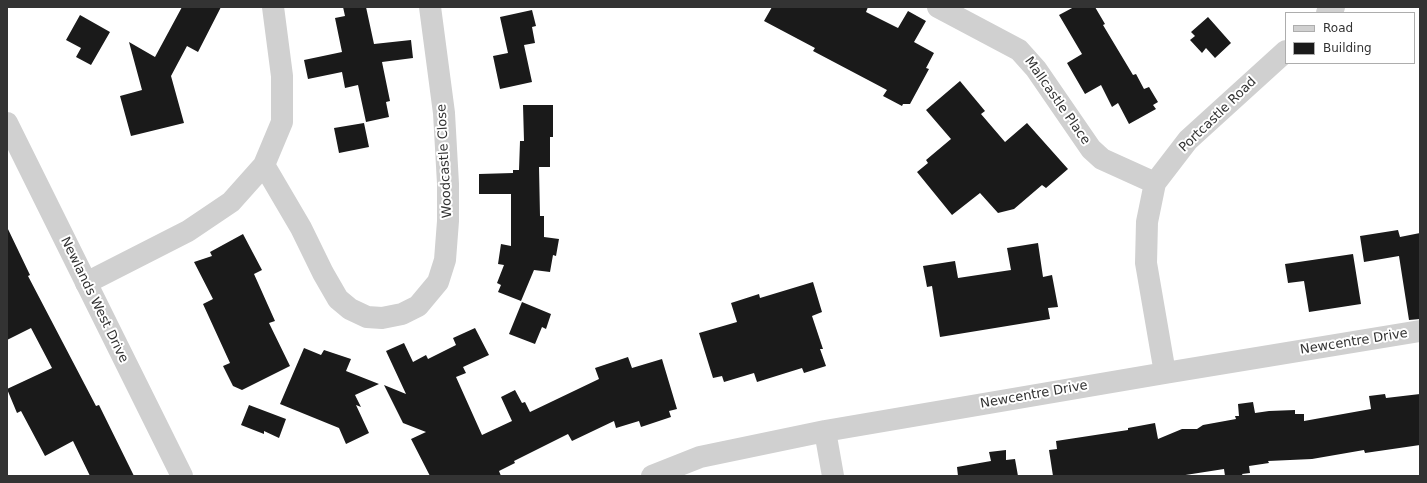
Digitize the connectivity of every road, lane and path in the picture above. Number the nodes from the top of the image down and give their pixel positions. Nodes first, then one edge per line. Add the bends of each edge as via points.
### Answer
1 (273, 7) edge
2 (430, 7) edge
3 (938, 7) edge
4 (1285, 52) edge
5 (7, 123) edge
6 (264, 165) junction
7 (1155, 183) junction
8 (86, 283) junction
9 (1420, 331) edge
10 (1165, 373) junction
11 (825, 431) junction
12 (182, 476) edge
13 (652, 476) edge
14 (833, 476) edge

1 - 6 street via 282,76 282,122
2 - 6 street, Woodcastle Close via 444,114 448,221 445,260 438,282 418,306 402,314 382,318 367,317 350,309 338,299 302,228
3 - 7 street, Mallcastle Place via 1019,50 1036,69 1091,149 1102,159
4 - 7 street, Portcastle Road via 1188,140
5 - 8 street, Newlands West Drive
6 - 8 street via 231,202 188,231
7 - 10 street, Portcastle Road via 1147,222 1146,263
8 - 12 street, Newlands West Drive
9 - 10 street, Newcentre Drive
10 - 11 street, Newcentre Drive
11 - 13 street, Newcentre Drive via 700,456
11 - 14 street

